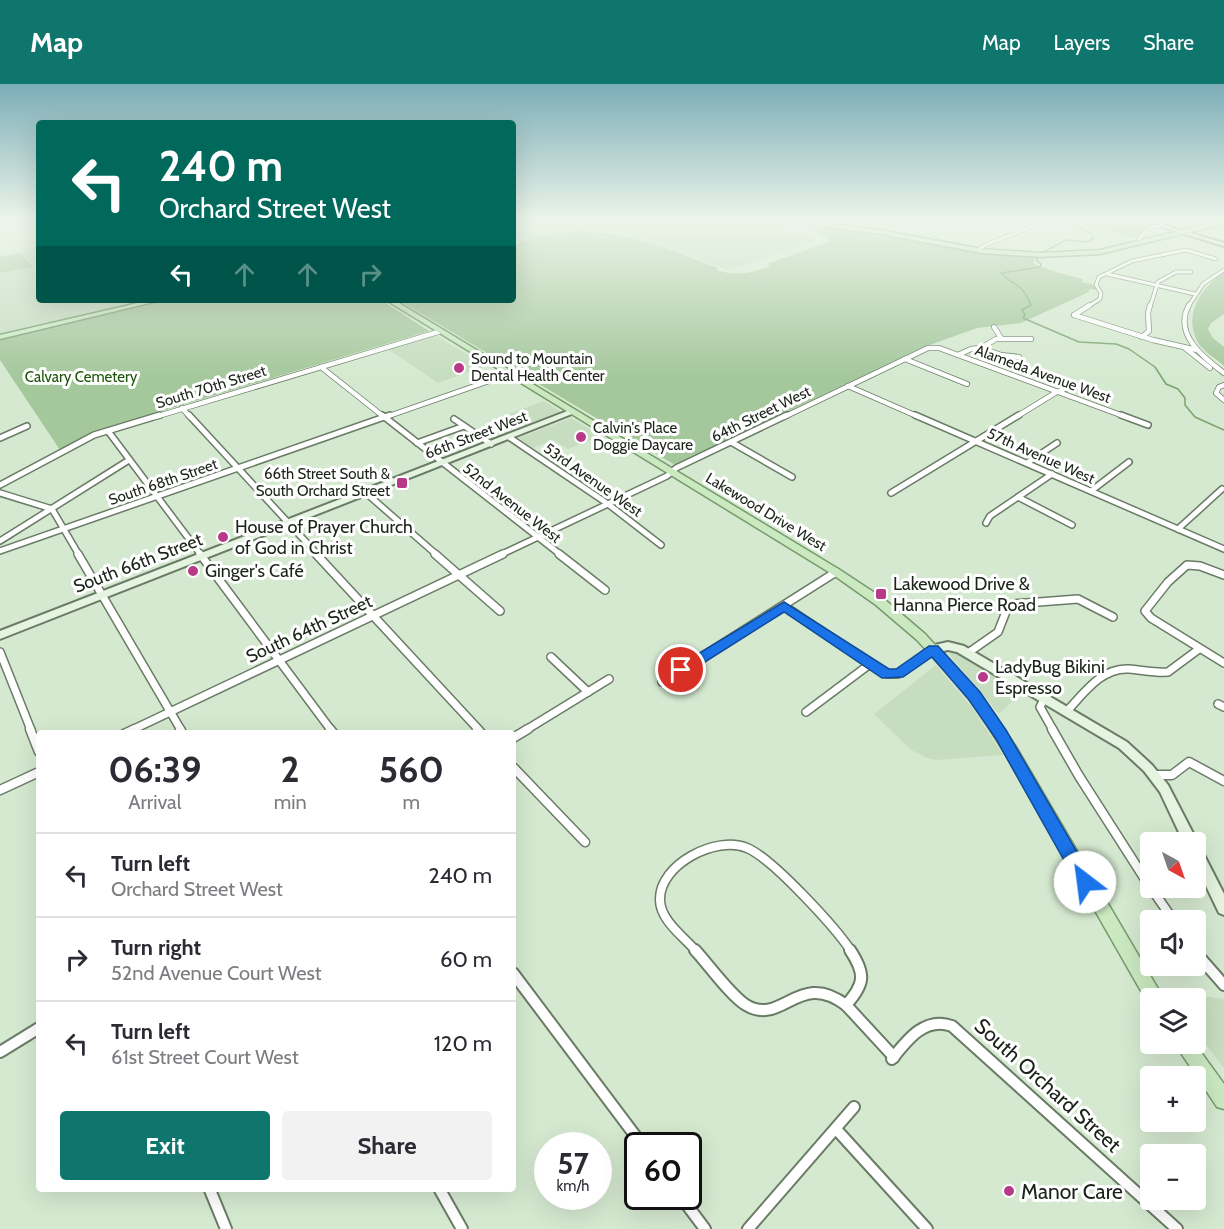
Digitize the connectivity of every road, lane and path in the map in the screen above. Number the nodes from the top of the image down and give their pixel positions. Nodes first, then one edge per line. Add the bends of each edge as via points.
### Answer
1 (1109, 272) edge
2 (1175, 272) edge
3 (1219, 272) edge
4 (1106, 274) junction
5 (1157, 286) junction
6 (1195, 294) junction
7 (142, 303) edge
8 (394, 303) edge
9 (994, 327) dead end
10 (438, 332) junction
11 (0, 337) edge
12 (1142, 337) junction
13 (1001, 338) junction
14 (1031, 339) dead end
15 (928, 348) joint
16 (981, 348) junction
17 (1185, 348) junction
18 (1197, 350) junction
19 (958, 355) junction
20 (1019, 357) dead end
21 (905, 359) junction
22 (321, 367) junction
23 (1210, 368) dead end
24 (1224, 373) edge
25 (509, 374) junction
26 (967, 384) dead end
27 (1224, 385) edge
28 (848, 386) junction
29 (1070, 387) dead end
30 (1054, 393) junction
31 (1224, 400) edge
32 (182, 408) junction
33 (573, 412) junction
34 (386, 418) junction
35 (454, 418) dead end
36 (27, 426) dead end
37 (464, 426) junction
38 (1148, 426) dead end
39 (108, 431) junction
40 (509, 437) junction
41 (1, 438) edge
42 (977, 441) junction
43 (731, 442) junction
44 (417, 443) junction
45 (1057, 443) dead end
46 (491, 444) junction
47 (129, 460) junction
48 (1129, 462) dead end
49 (442, 463) junction
50 (1027, 463) junction
51 (237, 469) junction
52 (672, 472) junction
53 (1052, 474) junction
54 (792, 477) dead end
55 (389, 484) joint
56 (0, 485) edge
57 (1222, 489) dead end
58 (1091, 491) junction
59 (0, 493) edge
60 (366, 493) junction
61 (891, 493) dead end
62 (157, 496) junction
63 (1018, 497) junction
64 (608, 504) junction
65 (52, 508) junction
66 (288, 523) junction
67 (986, 524) dead end
68 (1072, 525) dead end
69 (64, 529) junction
70 (1178, 529) junction
71 (537, 538) junction
72 (0, 541) edge
73 (661, 545) dead end
74 (1224, 549) edge
75 (0, 551) edge
76 (507, 552) joint
77 (202, 556) junction
78 (836, 572) junction
79 (458, 575) junction
80 (1224, 575) edge
81 (605, 590) dead end
82 (103, 595) junction
83 (784, 606) junction
84 (500, 611) dead end
85 (373, 616) junction
86 (1113, 617) dead end
87 (0, 635) edge
88 (934, 649) junction
89 (1199, 649) junction
90 (0, 652) edge
91 (968, 653) junction
92 (551, 657) dead end
93 (280, 660) junction
94 (1224, 663) edge
95 (870, 664) junction
96 (609, 679) dead end
97 (662, 682) dead end
98 (588, 692) junction
99 (1044, 699) junction
100 (1067, 711) junction
101 (171, 712) junction
102 (806, 712) dead end
103 (133, 730) edge
104 (181, 730) edge
105 (331, 730) edge
106 (478, 730) edge
107 (516, 736) edge
108 (36, 744) edge
109 (516, 770) edge
110 (36, 773) edge
111 (1154, 775) junction
112 (1224, 781) edge
113 (0, 790) edge
114 (1186, 832) edge
115 (585, 842) dead end
116 (1140, 870) edge
117 (1206, 873) edge
118 (1224, 908) edge
119 (1206, 964) edge
120 (516, 977) edge
121 (1224, 985) edge
122 (1149, 988) edge
123 (845, 1006) junction
124 (36, 1030) edge
125 (0, 1052) edge
126 (1191, 1054) edge
127 (1224, 1100) edge
128 (854, 1107) dead end
129 (836, 1129) junction
130 (632, 1132) edge
131 (211, 1192) edge
132 (441, 1192) edge
133 (691, 1210) edge
134 (226, 1229) edge
135 (462, 1229) edge
136 (705, 1229) edge
137 (748, 1229) edge
138 (927, 1229) edge
139 (1177, 1229) edge

1 - 4 street
2 - 5 street
3 - 6 street
4 - 5 street
4 - 12 street via 1096,282 1099,301 1074,315
5 - 6 street
5 - 12 street via 1148,313 1149,331
6 - 18 street via 1184,320
7 - 11 main road
8 - 10 main road, Lakewood Drive West
9 - 13 street
10 - 22 street, South 70th Street
10 - 25 main road, Lakewood Drive West
12 - 17 street
13 - 14 street
13 - 16 street
15 - 19 street, Alameda Avenue West
15 - 21 street, 64th Street West
16 - 19 street
16 - 20 street
17 - 18 street
17 - 23 street
18 - 24 street
19 - 30 street, Alameda Avenue West
21 - 26 street
21 - 28 street, 64th Street West
22 - 32 street, South 70th Street
22 - 34 street, 52nd Avenue West
25 - 33 main road, Lakewood Drive West
25 - 34 street, South 68th Street
27 - 31 street via 1216,393
28 - 42 street, 57th Avenue West
28 - 43 street, 64th Street West
29 - 30 street
30 - 38 street, Alameda Avenue West
30 - 42 street
32 - 39 street, South 70th Street
32 - 51 street
33 - 40 street, 66th Street West
33 - 52 main road, Lakewood Drive West
34 - 44 street, 52nd Avenue West
34 - 51 street, South 68th Street
35 - 37 street
36 - 41 street
37 - 44 street
37 - 46 street
39 - 47 street
39 - 56 street, South 70th Street via 89,437
40 - 46 street, 66th Street West
40 - 64 street, 53rd Avenue West
42 - 50 street, 57th Avenue West
42 - 61 street
43 - 52 street, 64th Street West
43 - 54 street
44 - 49 street, 52nd Avenue West
45 - 50 street
46 - 49 street, 66th Street West
47 - 62 street
47 - 65 street
48 - 58 street
49 - 55 street, 66th Street West
49 - 71 street, 52nd Avenue West
50 - 53 street, 57th Avenue West
51 - 62 street, South 68th Street
51 - 66 street
52 - 64 street, 64th Street West
52 - 78 main road, Lakewood Drive West
53 - 58 street, 57th Avenue West
53 - 63 street
55 - 60 street, South 66th Street
57 - 70 street
58 - 70 street, 57th Avenue West
59 - 65 street
60 - 66 street, South 66th Street
60 - 79 street
62 - 69 street, South 68th Street
62 - 77 street
63 - 67 street via 990,516
63 - 68 street
64 - 71 street, 64th Street West
64 - 73 street, 53rd Avenue West
65 - 69 street
65 - 72 street
66 - 77 street, South 66th Street
66 - 85 street
69 - 75 street, South 68th Street
69 - 82 street
70 - 74 street, 57th Avenue West
71 - 76 street, 64th Street West
71 - 81 street, 52nd Avenue West
76 - 79 street, South 64th Street
77 - 82 street, South 66th Street
77 - 93 street
78 - 83 street
78 - 88 main road, Lakewood Drive West via 886,607
79 - 84 street
79 - 85 street, South 64th Street
80 - 89 street via 1194,565 1184,566 1145,609 1145,613
82 - 87 street, South 66th Street
82 - 101 street
83 - 95 street
83 - 97 street
85 - 93 street, South 64th Street
85 - 106 street
86 - 91 street via 1078,599 1017,603 1007,609 999,632
88 - 91 street via 952,646
88 - 95 street via 898,674 887,674
88 - 122 main road, Lakewood Drive West via 1001,735
89 - 94 street
89 - 100 street via 1168,672 1111,671
90 - 108 street
91 - 99 street
92 - 98 street
93 - 101 street, South 64th Street
93 - 105 street
95 - 102 street
96 - 98 street
98 - 107 street
99 - 100 street
99 - 116 street via 1040,707 1057,739
100 - 111 street via 1118,742
101 - 103 street, South 64th Street
101 - 104 street
109 - 115 street
110 - 113 street
111 - 112 street via 1174,774 1189,762
111 - 114 street
117 - 118 street
119 - 121 street
120 - 130 street
123 - 123 street via 829,994 818,992 767,1011 744,1004 666,918 658,900 665,879 709,847 729,843 749,848 830,923 847,944 859,964 862,979
123 - 139 street, South Orchard Street via 893,1058 930,1023 945,1022 962,1032
124 - 125 street
126 - 127 main road
128 - 129 street
129 - 137 street
129 - 138 street
131 - 134 street
132 - 135 street
133 - 136 street

